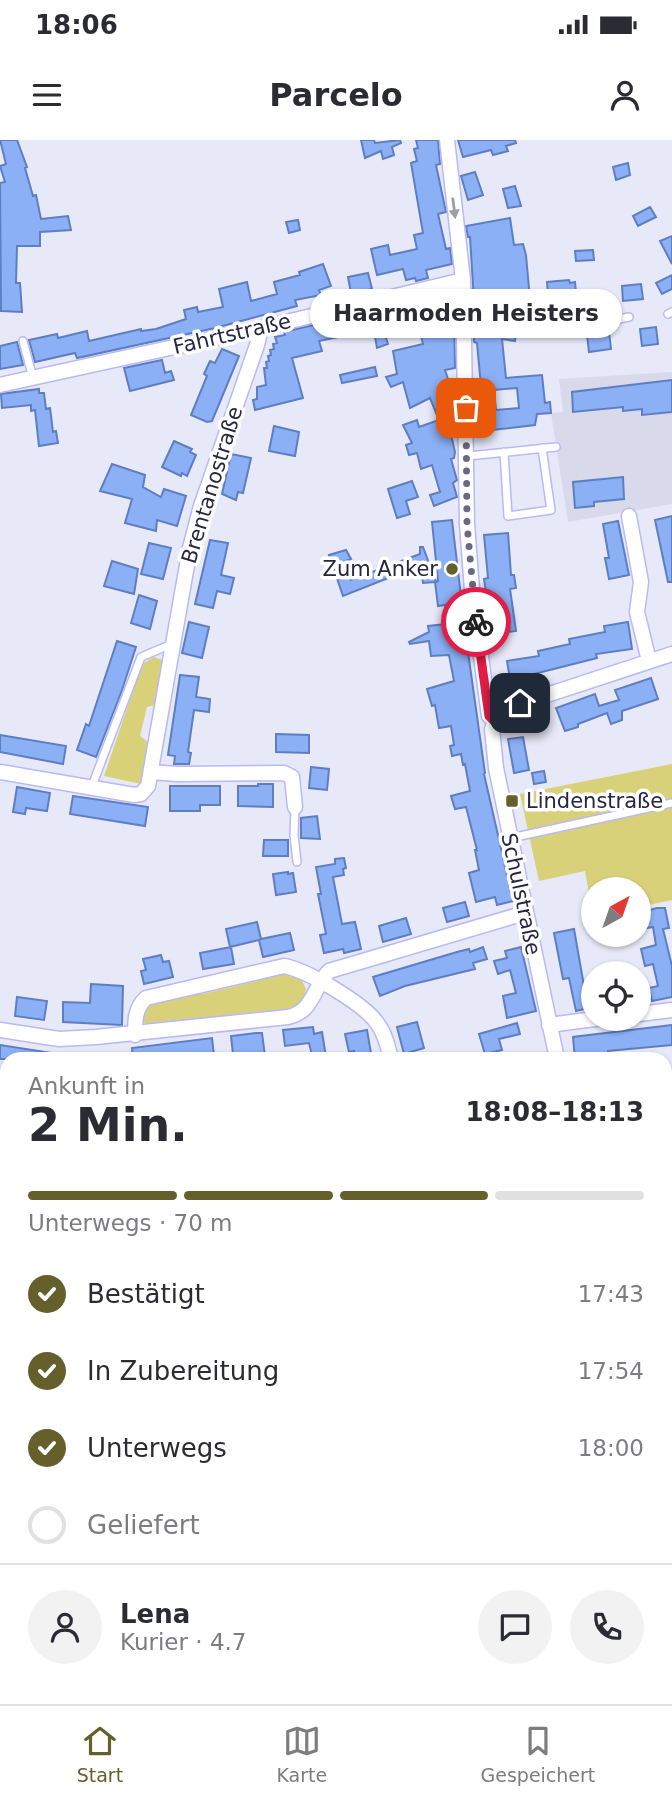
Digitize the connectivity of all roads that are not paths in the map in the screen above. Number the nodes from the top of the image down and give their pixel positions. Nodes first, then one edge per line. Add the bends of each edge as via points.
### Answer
1 (447, 140) edge
2 (463, 280) junction
3 (464, 313) junction
4 (629, 317) dead end
5 (261, 328) junction
6 (23, 341) dead end
7 (33, 378) junction
8 (0, 385) edge
9 (556, 447) dead end
10 (542, 448) junction
11 (503, 452) junction
12 (468, 456) junction
13 (629, 516) dead end
14 (173, 644) junction
15 (672, 654) edge
16 (649, 661) junction
17 (495, 722) junction
18 (0, 772) edge
19 (151, 772) junction
20 (92, 786) junction
21 (672, 803) edge
22 (295, 807) joint
23 (510, 839) junction
24 (297, 862) dead end
25 (525, 913) junction
26 (319, 981) junction
27 (672, 1010) edge
28 (651, 1013) edge
29 (581, 1021) edge
30 (549, 1025) junction
31 (0, 1030) edge
32 (135, 1035) junction
33 (388, 1052) edge
34 (555, 1052) edge

1 -> 2 street, Schulstraße
2 - 3 street, Schulstraße
2 - 5 street, Fahrtstraße
3 - 4 lane via 543,326
3 - 12 street, Schulstraße
5 - 7 street, Fahrtstraße
5 - 14 street, Brentanostraße via 201,506
6 - 7 lane
7 - 8 street, Fahrtstraße
9 - 10 lane
10 - 11 lane
10 - 11 lane via 551,510 508,516
11 - 12 lane
12 - 17 street, Schulstraße via 472,590 489,716
13 - 16 street via 641,582 637,612
14 - 19 street, Brentanostraße
14 - 20 lane via 141,657
15 - 16 street
16 - 17 street via 507,708
17 - 23 street, Schulstraße via 492,737
18 - 20 street
19 - 20 street via 141,794
19 - 22 street via 284,773 292,777
21 - 23 lane
22 - 24 lane
23 - 25 street, Schulstraße
25 - 26 street via 329,971
25 - 30 street, Schulstraße
26 - 32 street via 302,1014
26 - 32 street via 284,966 146,999 138,1007
26 - 33 street via 365,1009 378,1023
27 - 28 street
29 - 30 street
30 - 34 street, Schulstraße
31 - 32 street via 59,1039

